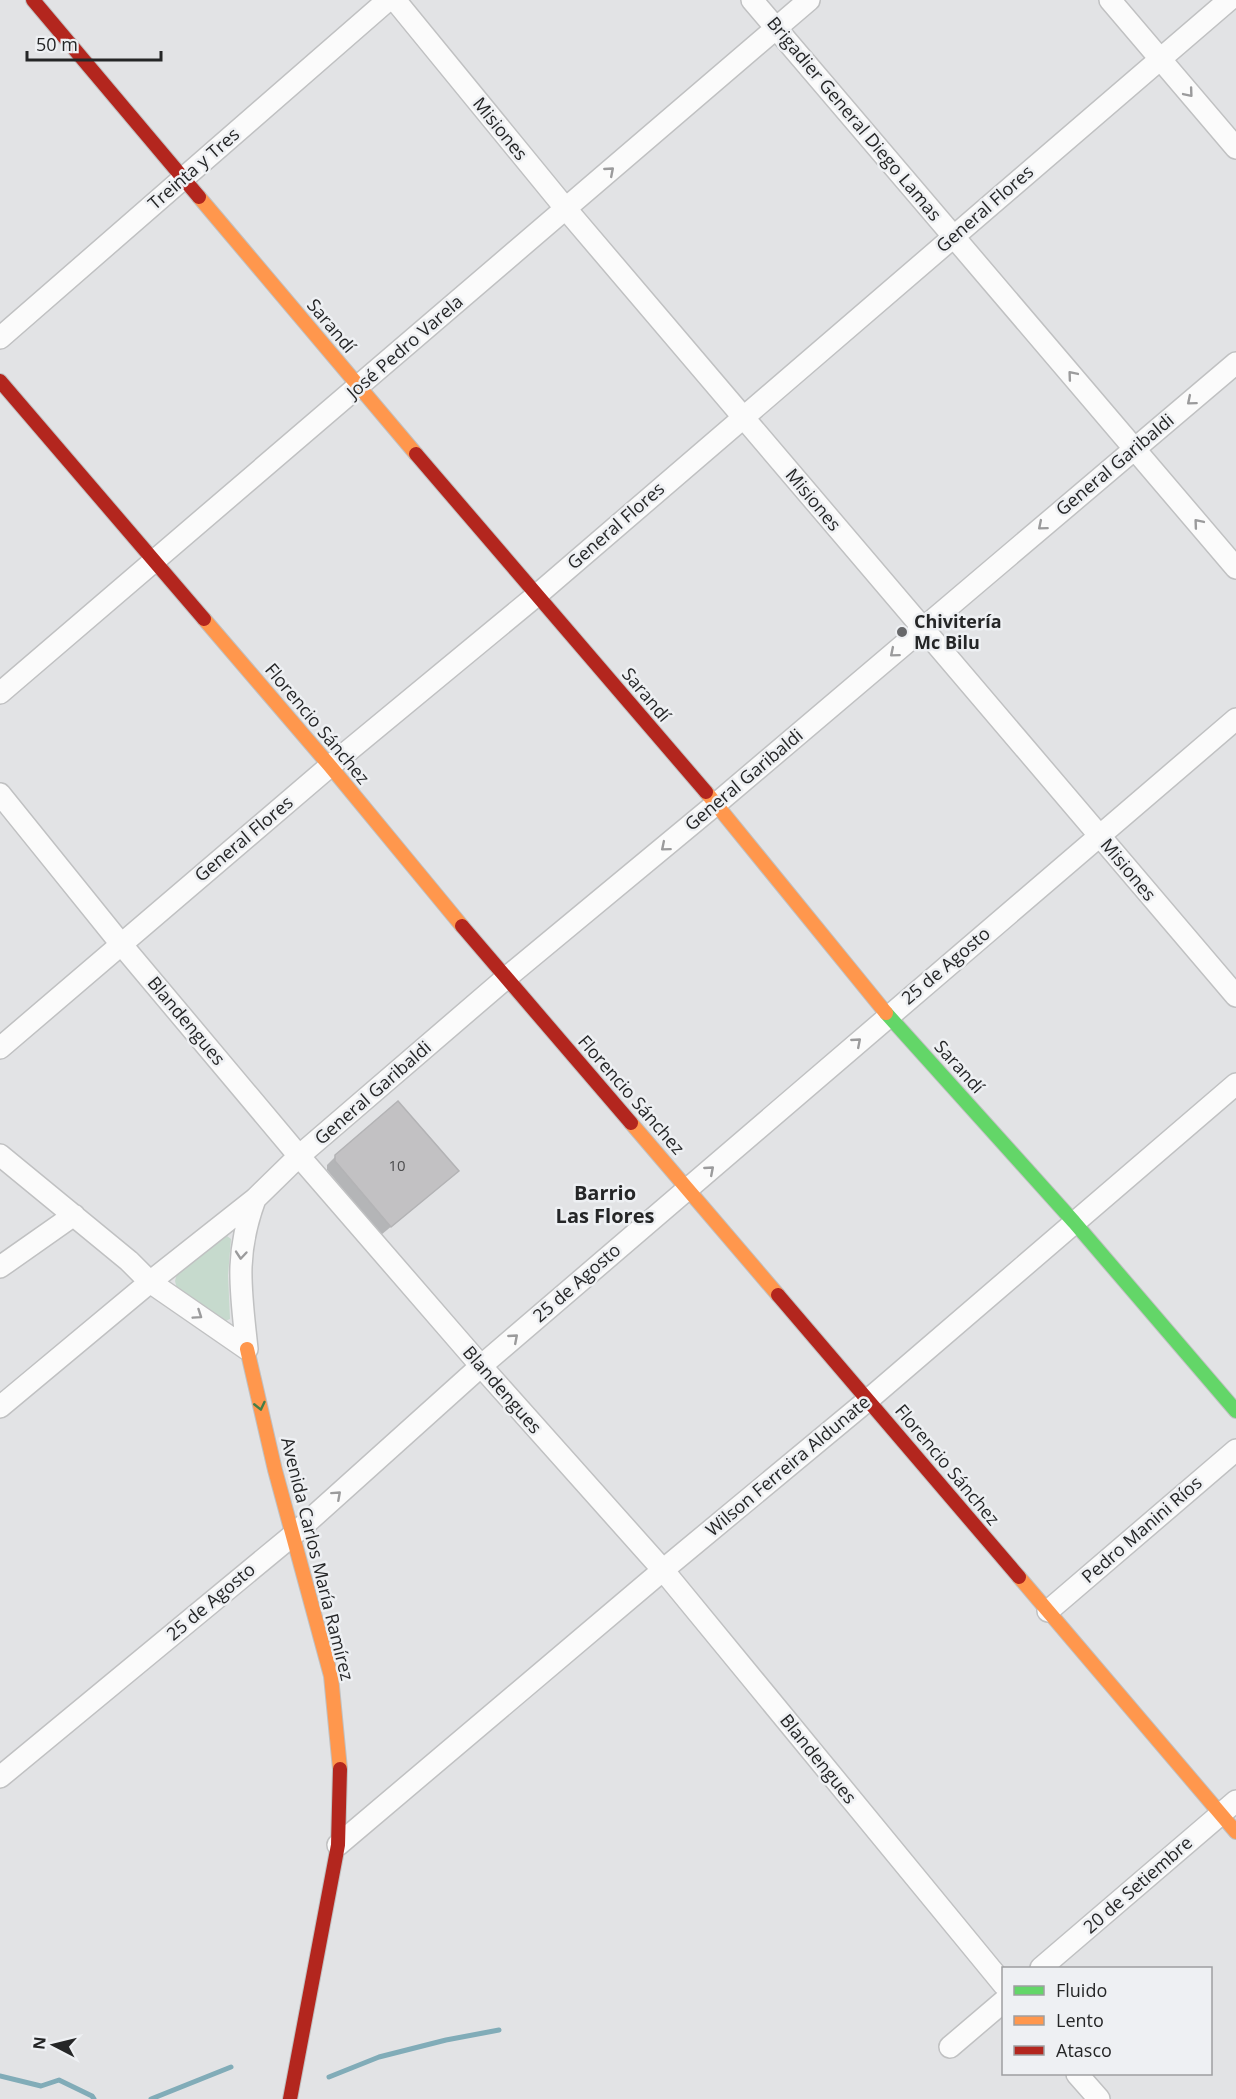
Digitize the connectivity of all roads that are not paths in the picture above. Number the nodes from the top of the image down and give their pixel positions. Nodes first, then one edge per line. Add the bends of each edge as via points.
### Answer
1 (33, 0) edge
2 (388, 0) edge
3 (395, 0) edge
4 (752, 0) edge
5 (810, 0) edge
6 (1110, 0) edge
7 (1229, 0) edge
8 (777, 28) junction
9 (1160, 59) junction
10 (1236, 148) edge
11 (183, 179) junction
12 (566, 209) junction
13 (954, 236) junction
14 (0, 338) edge
15 (1236, 363) edge
16 (0, 381) edge
17 (359, 387) junction
18 (743, 417) junction
19 (1134, 448) junction
20 (154, 562) junction
21 (1236, 568) edge
22 (537, 595) junction
23 (922, 628) junction
24 (0, 693) edge
25 (1236, 719) edge
26 (330, 766) junction
27 (0, 794) edge
28 (716, 804) junction
29 (1100, 836) junction
30 (121, 944) junction
31 (506, 978) junction
32 (1236, 996) edge
33 (888, 1015) junction
34 (0, 1048) edge
35 (1236, 1084) edge
36 (0, 1155) edge
37 (299, 1156) junction
38 (688, 1189) junction
39 (255, 1199) junction
40 (75, 1215) junction
41 (1074, 1222) junction
42 (0, 1267) edge
43 (150, 1282) junction
44 (248, 1349) junction
45 (481, 1366) junction
46 (868, 1400) junction
47 (0, 1407) edge
48 (1236, 1411) edge
49 (1236, 1450) edge
50 (293, 1534) junction
51 (663, 1570) junction
52 (1048, 1611) junction
53 (0, 1777) edge
54 (1228, 1807) edge
55 (1236, 1832) edge
56 (338, 1845) junction
57 (1042, 1967) edge
58 (1002, 1983) edge
59 (1002, 2003) edge
60 (950, 2047) dead end
61 (1079, 2075) edge
62 (290, 2099) edge
63 (1099, 2099) edge

1 - 11 street, Sarandí
2 - 11 street, Treinta y Tres
3 - 12 street, Misiones
4 - 8 street, Brigadier General Diego Lamas
5 - 8 street, José Pedro Varela
6 - 9 street
7 - 9 street, General Flores
12 -> 8 street, José Pedro Varela
8 - 13 street, Brigadier General Diego Lamas
9 -> 10 street
9 - 13 street, General Flores
11 - 14 street, Treinta y Tres
11 - 17 street, Sarandí
12 - 17 street, José Pedro Varela
12 - 18 street, Misiones
13 - 18 street, General Flores
19 -> 13 street, Brigadier General Diego Lamas
15 -> 19 street, General Garibaldi
16 - 20 street, Florencio Sánchez
17 - 20 street, José Pedro Varela
17 - 22 street, Sarandí
18 - 22 street, General Flores
18 - 23 street, Misiones
21 -> 19 street, Brigadier General Diego Lamas
19 -> 23 street, General Garibaldi
20 - 24 street, José Pedro Varela
20 - 26 street, Florencio Sánchez
22 - 26 street, General Flores
22 - 28 street, Sarandí
23 -> 28 street, General Garibaldi
23 - 29 street, Misiones
25 - 29 street, 25 de Agosto
26 - 30 street, General Flores
26 - 31 street, Florencio Sánchez
27 - 30 street, Blandengues
28 -> 31 street, General Garibaldi
28 - 33 street, Sarandí
29 - 32 street, Misiones
29 - 33 street, 25 de Agosto
30 - 34 street, General Flores
30 - 37 street, Blandengues
31 - 37 street, General Garibaldi
31 - 38 street, Florencio Sánchez
38 -> 33 street, 25 de Agosto
33 - 41 street, Sarandí
35 - 41 street, Wilson Ferreira Aldunate
36 - 40 street
37 - 39 street, General Garibaldi
37 - 45 street, Blandengues
45 -> 38 street, 25 de Agosto
38 - 46 street, Florencio Sánchez
39 - 43 street, General Garibaldi
39 -> 44 street, General Garibaldi via 240,1255
40 - 42 street
40 - 43 street
41 - 46 street, Wilson Ferreira Aldunate
41 - 48 street, Sarandí
43 -> 44 street
43 - 47 street, General Garibaldi
44 -> 50 street, Avenida Carlos María Ramírez
50 -> 45 street, 25 de Agosto
45 - 51 street, Blandengues
46 - 51 street, Wilson Ferreira Aldunate
46 - 52 street, Florencio Sánchez
49 - 52 street, Pedro Manini Ríos
50 - 53 street, 25 de Agosto
50 - 56 street, Avenida Carlos María Ramírez via 331,1676 340,1771
51 - 56 street, Wilson Ferreira Aldunate
51 - 58 street, Blandengues
52 - 54 street, Florencio Sánchez
54 - 55 street, Florencio Sánchez
54 - 57 street, 20 de Setiembre
56 - 62 street, Avenida Carlos María Ramírez
59 - 60 street
61 - 63 street

